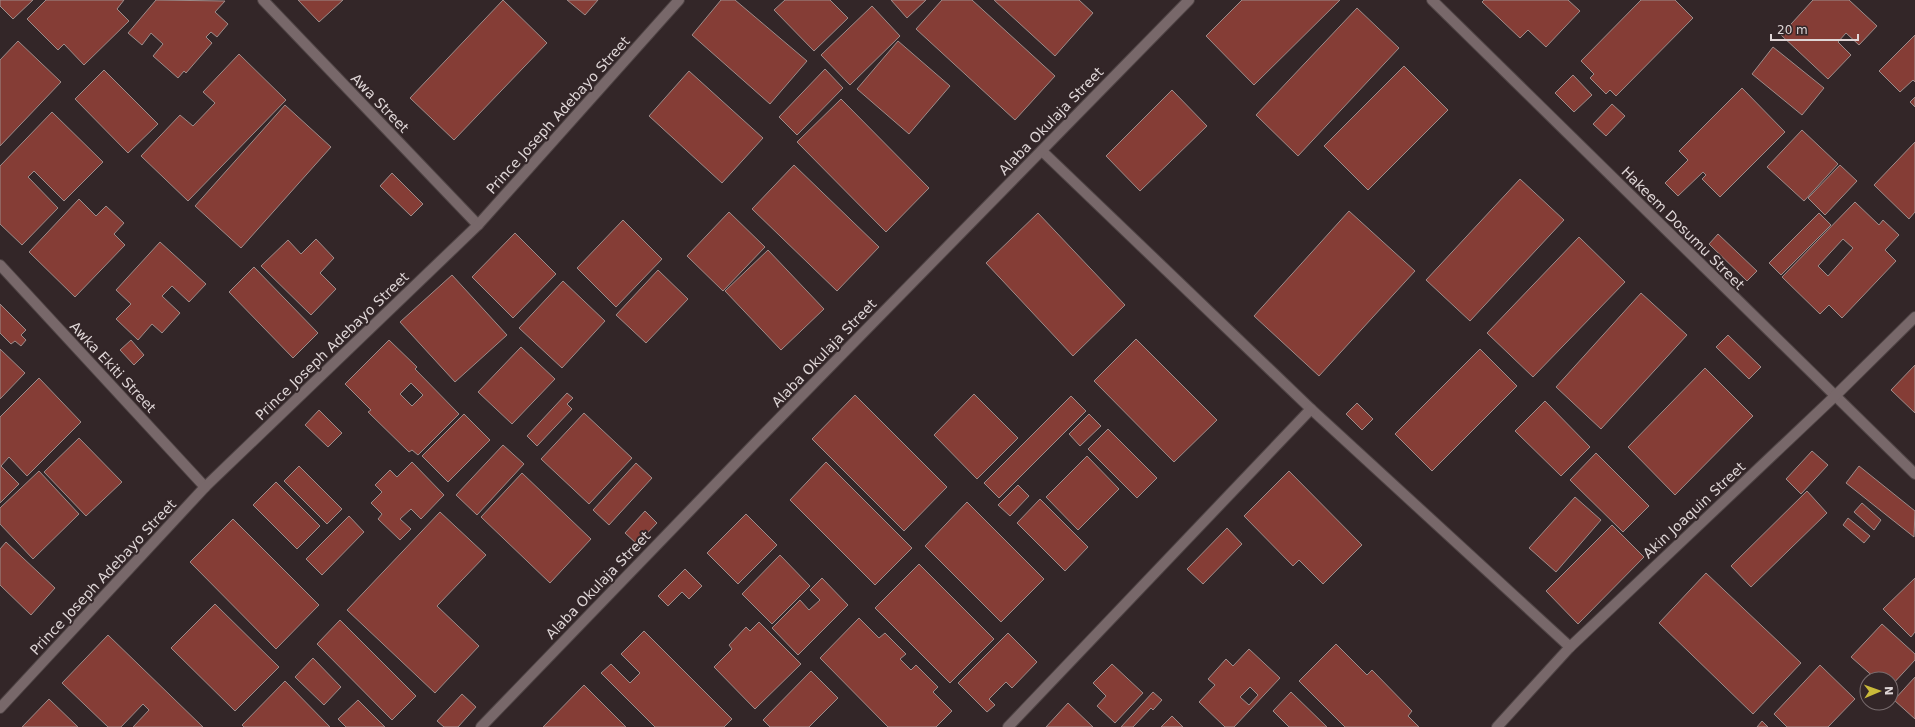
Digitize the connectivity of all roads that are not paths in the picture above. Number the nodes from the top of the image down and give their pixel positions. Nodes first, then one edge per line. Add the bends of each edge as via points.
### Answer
1 (263, 0) edge
2 (679, 0) edge
3 (1189, 0) edge
4 (1432, 0) edge
5 (1042, 151) junction
6 (478, 225) junction
7 (0, 265) edge
8 (1915, 317) edge
9 (1834, 397) junction
10 (1311, 409) junction
11 (1915, 474) edge
12 (205, 487) junction
13 (1570, 647) junction
14 (0, 708) edge
15 (481, 727) edge
16 (1008, 727) edge
17 (1497, 727) edge

1 - 6 street, Awa Street
2 - 6 street, Prince Joseph Adebayo Street
3 - 5 street, Alaba Okulaja Street
4 - 9 street, Hakeem Dosumu Street
5 - 10 street
5 - 15 street, Alaba Okulaja Street
6 - 12 street, Prince Joseph Adebayo Street
7 - 12 street, Awka Ekiti Street
8 - 9 street, Akin Joaquin Street
9 - 11 street, Hakeem Dosumu Street
9 - 13 street, Akin Joaquin Street
10 - 13 street
10 - 16 street
12 - 14 street, Prince Joseph Adebayo Street
13 - 17 street, Akin Joaquin Street

